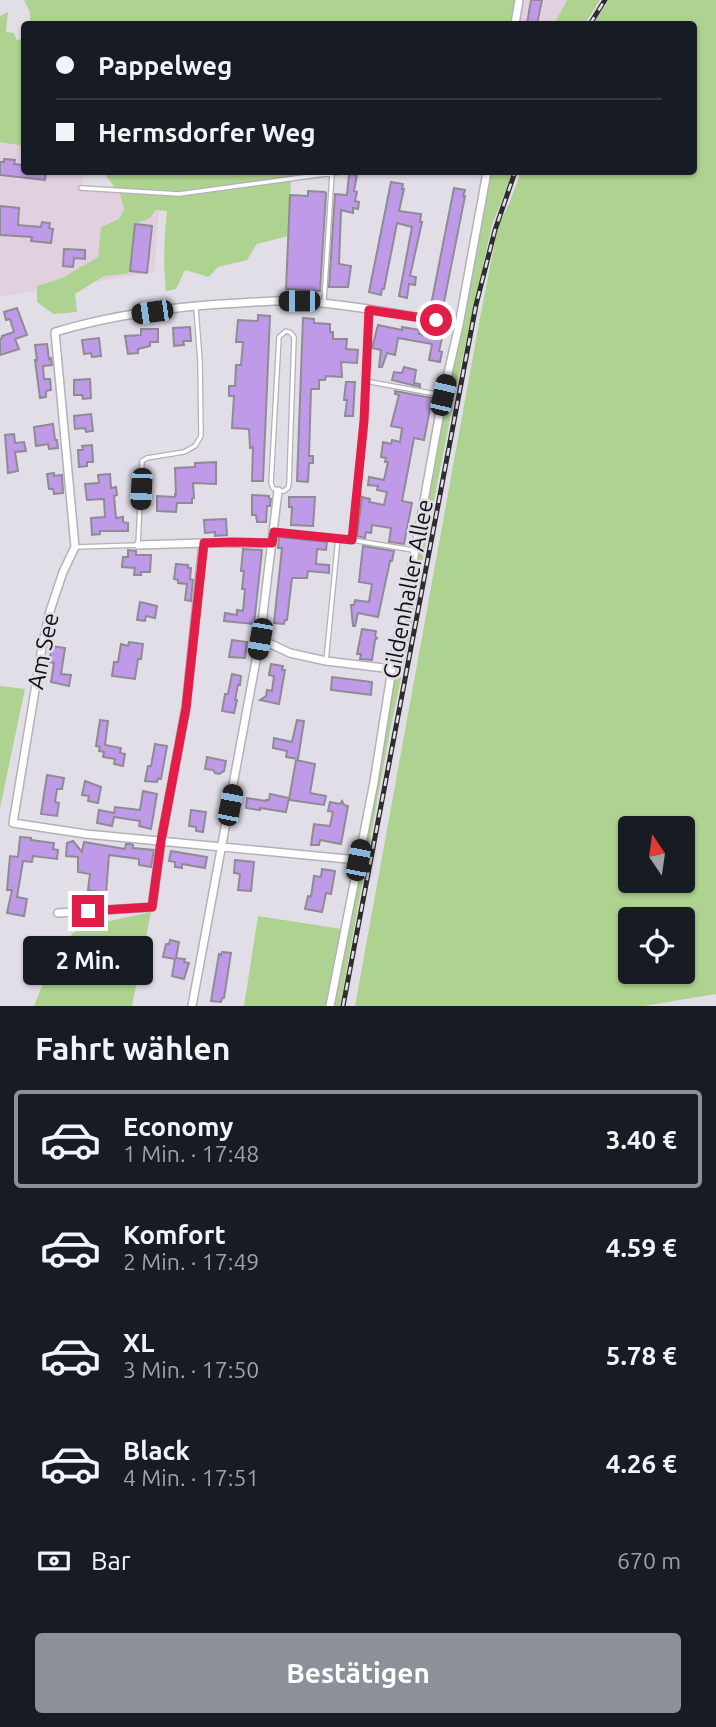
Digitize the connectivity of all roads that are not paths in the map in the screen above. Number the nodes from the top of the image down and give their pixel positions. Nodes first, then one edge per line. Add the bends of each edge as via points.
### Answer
1 (519, 0) edge
2 (516, 21) edge
3 (317, 175) edge
4 (332, 175) edge
5 (486, 175) edge
6 (81, 188) dead end
7 (324, 304) junction
8 (196, 306) junction
9 (369, 310) junction
10 (459, 325) junction
11 (365, 381) junction
12 (443, 395) junction
13 (278, 491) junction
14 (274, 532) junction
15 (338, 538) junction
16 (352, 540) junction
17 (204, 543) junction
18 (272, 543) junction
19 (138, 545) junction
20 (75, 547) junction
21 (415, 551) junction
22 (260, 639) junction
23 (326, 661) junction
24 (392, 669) junction
25 (161, 841) junction
26 (222, 848) junction
27 (358, 860) junction
28 (58, 913) dead end
29 (192, 1006) edge
30 (330, 1006) edge

1 - 2 street
3 - 6 lane via 178,194
4 - 7 lane
5 - 10 street, Gildenhaller Allee
7 - 8 street via 278,301
7 - 9 street
8 - 19 lane via 201,436 184,452 142,461
8 - 20 street, Am See via 107,318 55,332
9 - 10 street
9 - 11 lane
10 - 12 street, Gildenhaller Allee
11 - 12 lane
11 - 16 lane
12 - 21 street, Gildenhaller Allee
13 - 13 lane via 289,484 294,337 286,331 279,337 271,483
13 - 14 street
14 - 15 lane
14 - 18 street
15 - 16 lane
15 - 23 lane
16 - 21 lane
17 - 18 street
17 - 19 street
17 - 25 street via 186,708
18 - 22 street
19 - 20 lane
20 - 25 street, Am See via 43,642 13,823
21 - 24 street, Gildenhaller Allee
22 - 23 street via 290,653
22 - 26 street
23 - 24 street
24 - 27 street, Gildenhaller Allee
25 - 26 street, Am See
25 - 28 street via 152,907
26 - 27 street, Am See
26 - 29 street
27 - 30 street, Gildenhaller Allee

